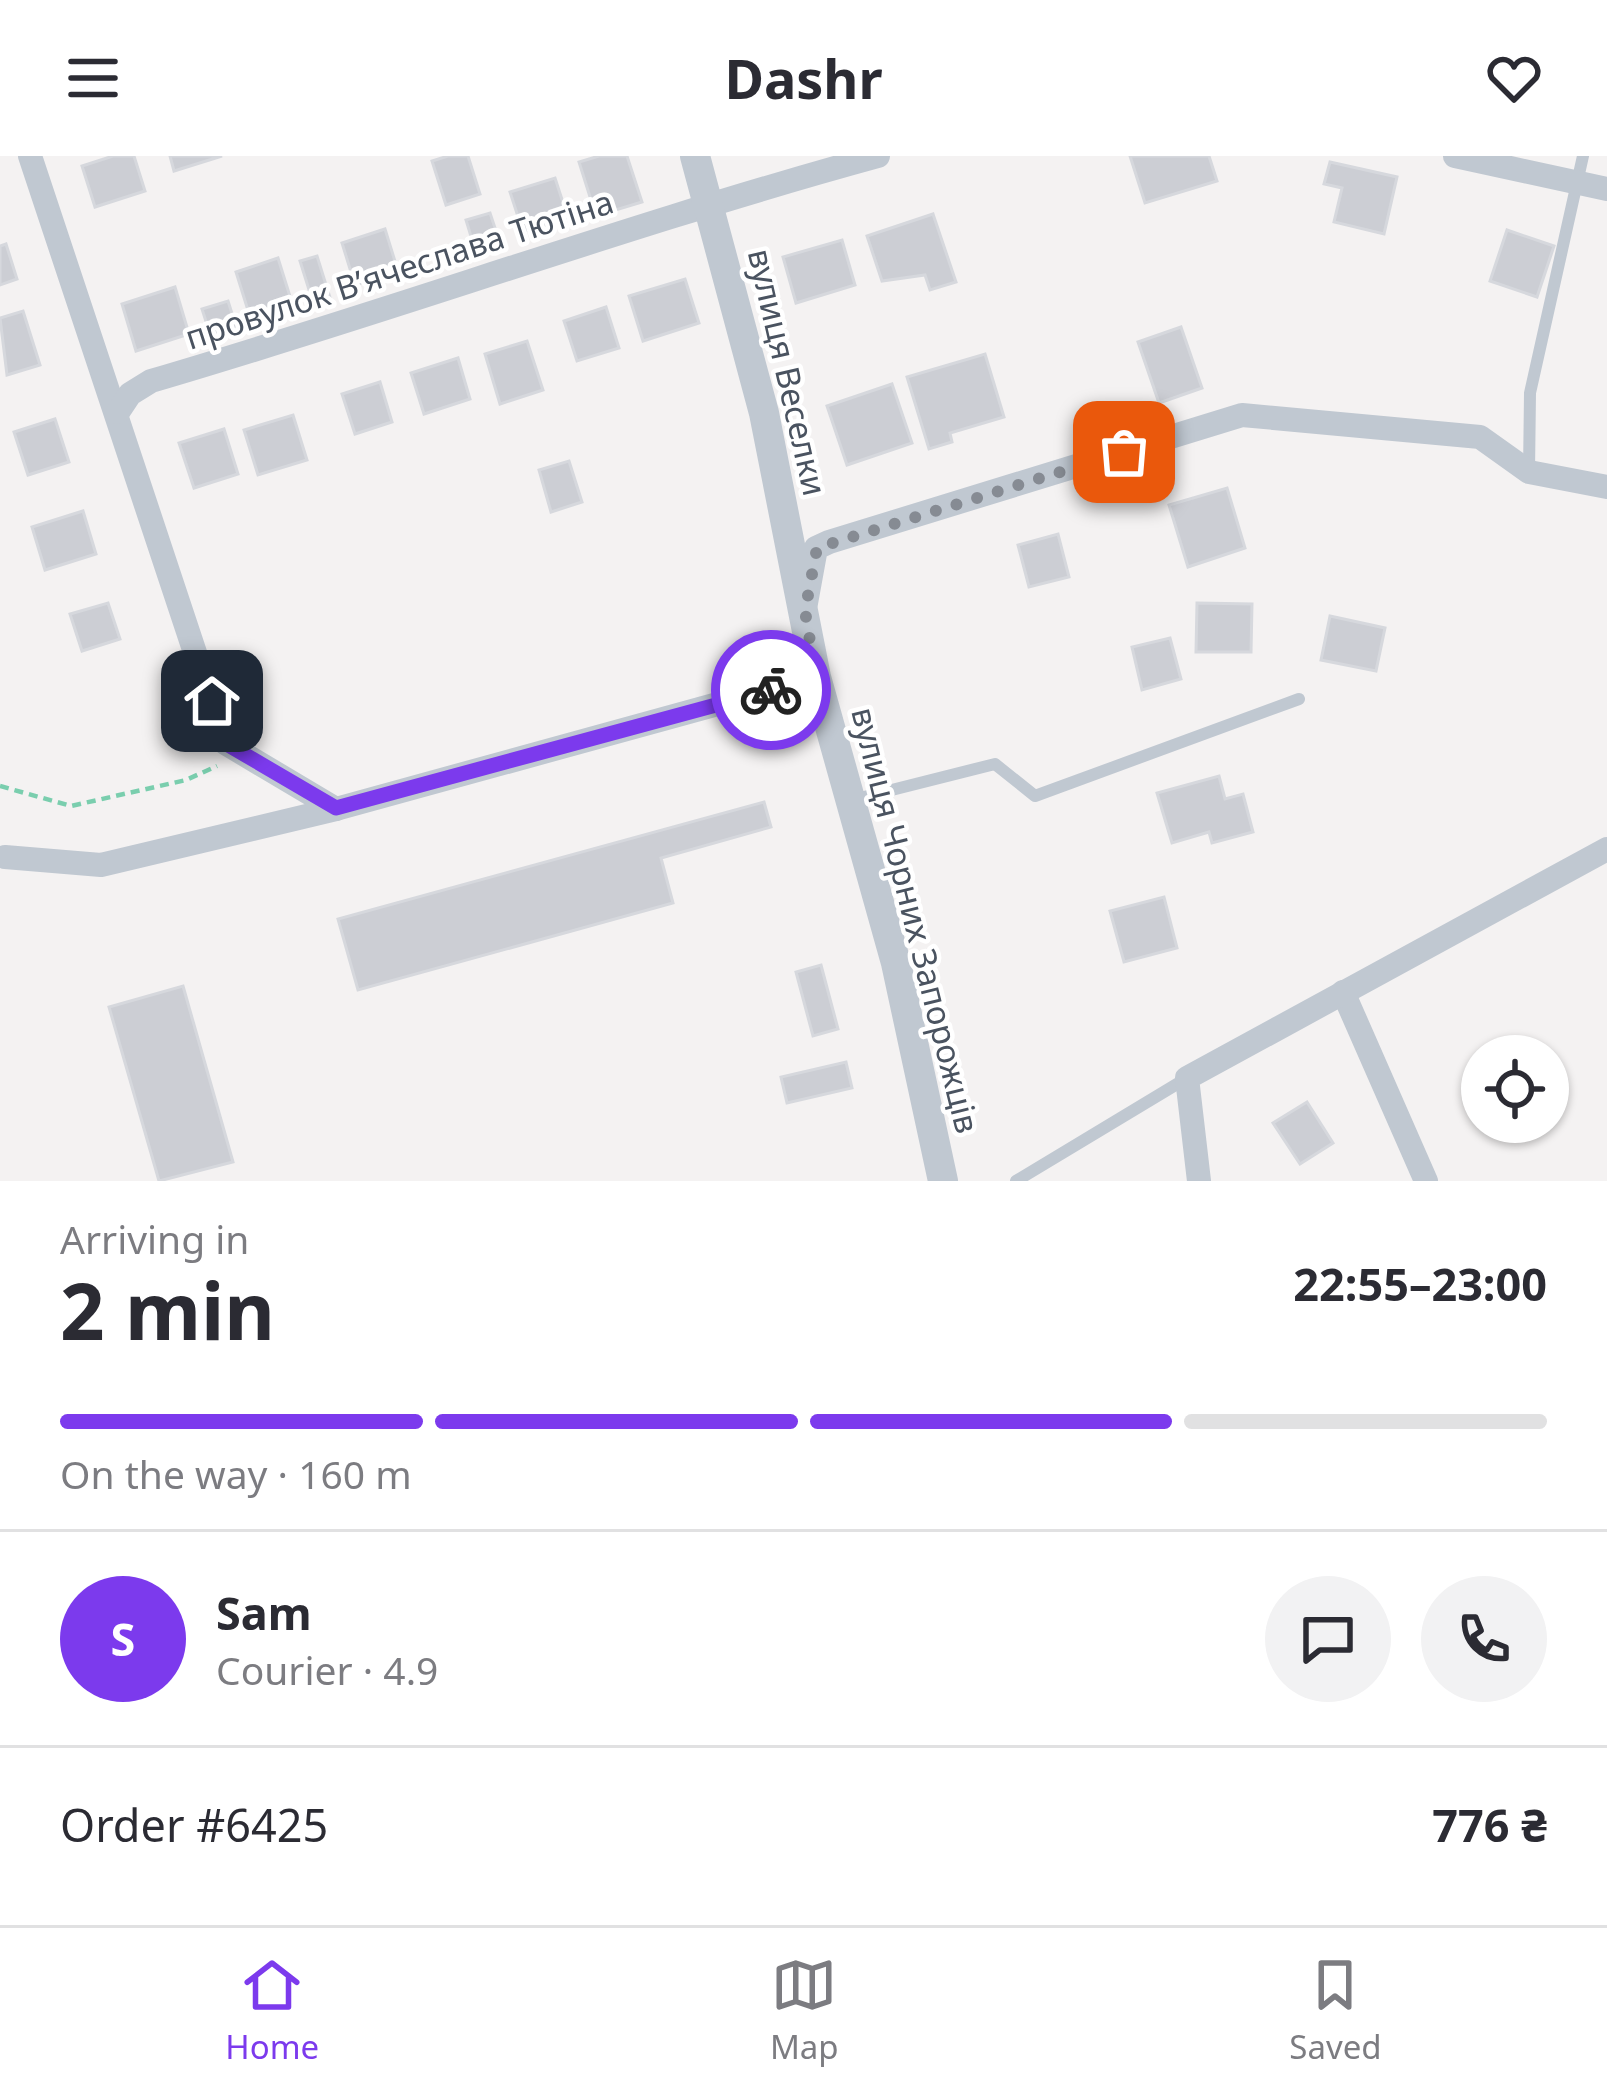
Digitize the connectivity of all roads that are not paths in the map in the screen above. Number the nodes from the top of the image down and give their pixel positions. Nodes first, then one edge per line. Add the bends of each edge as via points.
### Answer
1 (30, 156) edge
2 (695, 156) edge
3 (878, 156) edge
4 (1455, 156) edge
5 (1583, 156) edge
6 (1578, 183) junction
7 (1607, 189) edge
8 (710, 204) junction
9 (118, 412) junction
10 (1529, 472) junction
11 (1607, 487) edge
12 (805, 611) junction
13 (816, 677) junction
14 (1299, 700) dead end
15 (850, 800) junction
16 (336, 808) junction
17 (1607, 849) edge
18 (5, 857) dead end
19 (1343, 992) junction
20 (1187, 1078) junction
21 (943, 1181) edge
22 (1016, 1181) edge
23 (1199, 1181) edge
24 (1426, 1181) edge

1 - 9 street
2 - 8 street, вулиця Веселки
3 - 8 street, провулок Вʼячеслава Тютіна
4 - 6 street
5 - 6 lane
6 - 7 street
6 - 10 lane via 1530,394
8 - 9 street, провулок Вʼячеслава Тютіна via 151,381
8 - 12 street, вулиця Веселки
9 - 16 street via 225,743
10 - 11 street
10 - 12 street via 1480,437 1242,415 829,542 812,562
12 - 13 street, вулиця Веселки
13 - 15 street, вулиця Чорних Запорожців
13 - 16 street
14 - 15 lane via 1035,796 995,764
15 - 21 street, вулиця Чорних Запорожців via 896,963
16 - 18 street via 101,865
17 - 19 street
19 - 20 street
19 - 24 street
20 - 22 lane
20 - 23 street

